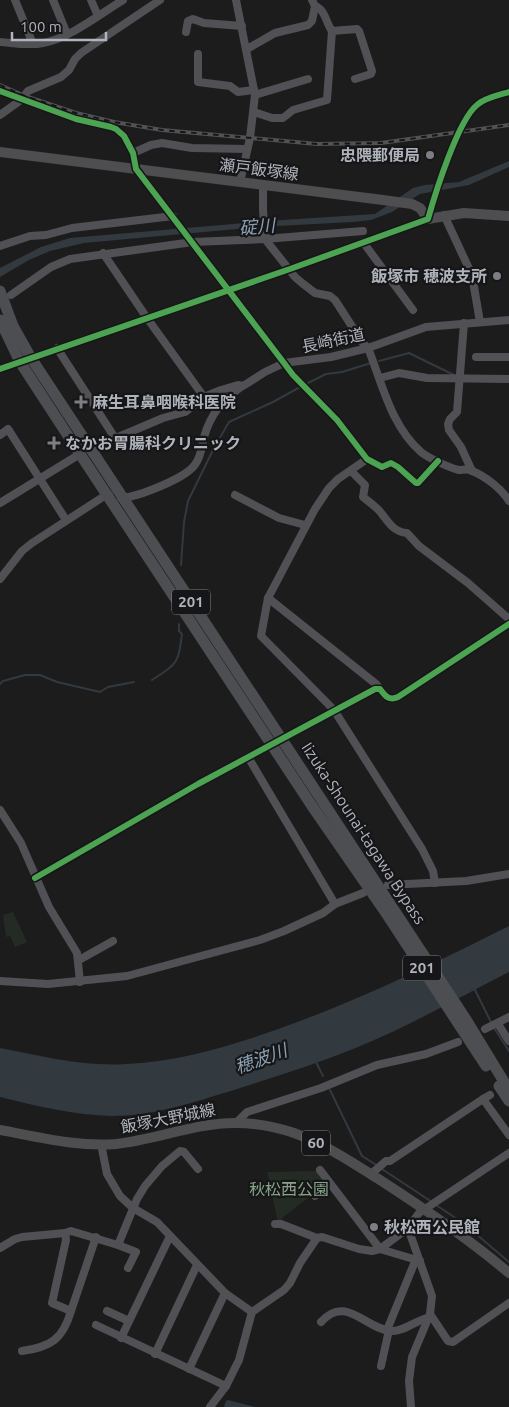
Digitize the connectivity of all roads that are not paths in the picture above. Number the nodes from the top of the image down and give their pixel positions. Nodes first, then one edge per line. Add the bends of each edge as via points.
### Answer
1 (14, 0) edge
2 (53, 0) edge
3 (91, 0) edge
4 (123, 0) edge
5 (160, 0) edge
6 (236, 0) edge
7 (313, 3) edge
8 (98, 16) junction
9 (242, 26) junction
10 (332, 31) junction
11 (186, 32) dead end
12 (67, 34) junction
13 (0, 42) edge
14 (33, 44) junction
15 (247, 50) junction
16 (198, 54) dead end
17 (308, 78) dead end
18 (355, 79) dead end
19 (0, 90) edge
20 (255, 92) junction
21 (509, 92) edge
22 (21, 100) junction
23 (254, 112) junction
24 (0, 115) edge
25 (247, 149) junction
26 (0, 152) edge
27 (133, 153) junction
28 (136, 169) junction
29 (240, 182) junction
30 (264, 184) junction
31 (444, 215) junction
32 (509, 216) edge
33 (174, 217) junction
34 (428, 218) junction
35 (363, 231) dead end
36 (265, 238) junction
37 (192, 241) junction
38 (363, 242) junction
39 (0, 246) edge
40 (103, 253) junction
41 (290, 269) junction
42 (227, 290) junction
43 (5, 293) edge
44 (413, 311) dead end
45 (146, 318) junction
46 (0, 320) edge
47 (509, 320) edge
48 (480, 322) junction
49 (464, 323) junction
50 (57, 348) junction
51 (368, 348) junction
52 (476, 357) dead end
53 (509, 357) edge
54 (25, 360) junction
55 (284, 363) junction
56 (0, 369) edge
57 (380, 378) junction
58 (460, 378) junction
59 (509, 379) edge
60 (243, 386) junction
61 (204, 397) junction
62 (0, 435) edge
63 (115, 438) junction
64 (85, 452) junction
65 (367, 459) junction
66 (438, 461) junction
67 (351, 471) junction
68 (472, 471) junction
69 (40, 478) junction
70 (235, 494) dead end
71 (106, 495) junction
72 (122, 499) junction
73 (509, 501) edge
74 (0, 503) edge
75 (66, 520) junction
76 (305, 525) junction
77 (0, 579) edge
78 (268, 598) junction
79 (509, 619) edge
80 (509, 624) edge
81 (380, 689) junction
82 (334, 710) junction
83 (277, 741) junction
84 (248, 757) junction
85 (0, 810) edge
86 (509, 874) edge
87 (35, 878) junction
88 (435, 883) junction
89 (388, 886) dead end
90 (362, 893) dead end
91 (335, 904) junction
92 (113, 941) dead end
93 (79, 960) junction
94 (0, 981) edge
95 (80, 982) junction
96 (509, 1017) edge
97 (463, 1023) junction
98 (509, 1041) edge
99 (458, 1042) dead end
100 (509, 1077) edge
101 (509, 1090) edge
102 (509, 1101) edge
103 (237, 1122) junction
104 (0, 1130) edge
105 (509, 1135) edge
106 (101, 1144) junction
107 (509, 1153) edge
108 (198, 1169) dead end
109 (320, 1170) dead end
110 (372, 1172) junction
111 (330, 1184) junction
112 (315, 1196) dead end
113 (132, 1208) junction
114 (428, 1208) junction
115 (275, 1224) dead end
116 (408, 1228) junction
117 (66, 1233) junction
118 (170, 1236) junction
119 (96, 1237) junction
120 (317, 1238) junction
121 (118, 1245) junction
122 (0, 1248) edge
123 (380, 1249) junction
124 (418, 1260) junction
125 (197, 1265) junction
126 (128, 1268) dead end
127 (509, 1273) edge
128 (225, 1293) junction
129 (509, 1303) edge
130 (71, 1311) junction
131 (107, 1311) dead end
132 (252, 1312) junction
133 (429, 1316) junction
134 (129, 1321) junction
135 (321, 1322) dead end
136 (96, 1325) dead end
137 (388, 1330) junction
138 (122, 1338) junction
139 (22, 1351) dead end
140 (155, 1354) junction
141 (382, 1366) dead end
142 (190, 1369) junction
143 (226, 1386) junction
144 (210, 1407) edge
145 (411, 1407) edge

1 - 14 street
2 - 12 street
3 - 8 street
4 - 8 street
5 - 22 street via 74,59 61,77 28,91
6 - 9 street
7 - 10 street via 319,7
7 - 15 street via 312,21 308,25 275,33
8 - 12 street
9 - 11 street via 193,19 188,21
9 - 15 street
10 - 18 street via 353,28 359,32 372,71
10 - 23 street via 327,100 293,110 283,118
12 - 14 street
13 - 14 street
15 - 20 street
16 - 20 street via 198,82 230,86 238,92
17 - 20 street
19 - 22 street
20 - 23 street
21 - 34 street via 478,103 472,110 443,172
22 - 24 street
22 - 27 street via 76,120 116,129
23 - 25 street
25 - 27 street via 192,148 162,143
25 - 29 street
26 - 28 main road, 瀬戸飯塚線
27 - 28 street
28 - 29 main road, 瀬戸飯塚線
28 - 33 street
29 - 30 main road, 瀬戸飯塚線
30 - 34 main road, 瀬戸飯塚線 via 412,204
30 - 36 street
31 - 32 main road
31 - 34 main road
31 - 48 street via 472,276
33 - 37 street
33 - 39 street via 72,228
34 - 38 street
35 - 36 street
36 - 37 street
36 - 41 street
37 - 40 street
37 - 42 street
38 - 41 street
38 - 44 street
40 - 43 street via 60,262
40 - 45 street
41 - 42 street
41 - 51 street via 315,293 336,300
42 - 45 street
42 - 55 street
43 - 54 highway, Iizuka-Shounai-tagawa Bypass / 201
45 - 50 street
45 - 61 street
46 - 54 highway, Iizuka-Shounai-tagawa Bypass / 201
47 - 48 street, 長崎街道
48 - 49 street, 長崎街道
49 - 51 street, 長崎街道 via 426,326
49 - 58 street
50 - 54 street
50 - 63 street
51 - 55 street, 長崎街道
51 - 57 street
52 - 53 street
54 - 56 street
54 - 64 highway, Iizuka-Shounai-tagawa Bypass / 201
55 - 60 street, 長崎街道
55 - 65 street via 337,420
57 - 58 street via 399,373 428,378
57 - 66 street via 401,431 422,453
58 - 59 street
58 - 68 street via 457,412 448,424
60 - 61 street, 長崎街道
60 - 72 street via 214,412 198,461 189,472
61 - 63 street, 長崎街道 via 185,412
62 - 69 street via 8,429
63 - 64 street, 長崎街道
64 - 69 street, 長崎街道
64 - 71 highway, Iizuka-Shounai-tagawa Bypass / 201
64 - 72 highway, Iizuka-Shounai-tagawa Bypass / 201
65 - 66 street via 382,467 391,464 398,467 416,484
65 - 67 street
66 - 68 street via 459,470
67 - 76 street via 329,488
67 - 79 street via 365,485 363,497 382,513 387,522 407,533
68 - 73 street via 494,484
69 - 74 street, 長崎街道
69 - 75 street
70 - 76 street via 279,518
71 - 72 street
71 - 75 street
71 - 83 highway, Iizuka-Shounai-tagawa Bypass / 201
72 - 83 highway, Iizuka-Shounai-tagawa Bypass / 201
75 - 77 street via 22,551
76 - 78 street
78 - 81 street
78 - 82 street via 261,636
80 - 81 street via 398,697 387,698
81 - 82 street
82 - 83 street
82 - 88 street via 422,849
83 - 84 street
83 - 97 highway, Iizuka-Shounai-tagawa Bypass / 201
84 - 87 street
84 - 91 street
85 - 87 street via 21,843
86 - 88 street
87 - 93 street
88 - 89 street
90 - 91 street
91 - 95 street via 316,916 260,940 127,976
92 - 93 street
93 - 95 street
94 - 95 street
96 - 98 street via 492,1026
97 - 100 highway
97 - 101 highway, Iizuka-Shounai-tagawa Bypass / 201
97 - 102 highway, Iizuka-Shounai-tagawa Bypass / 201
99 - 103 street via 426,1054 377,1065 248,1112
103 - 106 main road, 飯塚大野城線 / 60
103 - 110 main road, 飯塚大野城線 / 60 via 294,1133
104 - 106 main road, 飯塚大野城線 / 60 via 60,1141
105 - 110 street via 487,1097
106 - 113 street via 110,1180
107 - 114 street
108 - 113 street via 184,1152 178,1151 145,1186
109 - 111 street
110 - 114 main road, 飯塚大野城線 / 60
111 - 112 street
111 - 123 street
113 - 118 street via 157,1222
113 - 121 street
114 - 116 street
114 - 127 main road, 飯塚大野城線 / 60
115 - 120 street
116 - 123 street
116 - 124 street
117 - 119 street via 71,1231
117 - 122 street via 22,1237
117 - 130 street via 52,1303
118 - 125 street
118 - 134 street
119 - 121 street
119 - 130 street
120 - 123 street via 359,1249
120 - 132 street via 284,1290
121 - 126 street via 136,1252
123 - 124 street
124 - 133 street via 432,1296
124 - 137 street
125 - 128 street
125 - 140 street
128 - 132 street
128 - 142 street
129 - 133 street via 453,1342
130 - 139 street via 57,1338 35,1350
131 - 134 street
132 - 143 street via 239,1360
133 - 137 street via 397,1330
133 - 145 street via 412,1357 409,1381
134 - 138 street
135 - 137 street via 332,1312 347,1312
136 - 138 street
137 - 141 street
138 - 140 street
140 - 142 street
142 - 143 street
143 - 144 street

